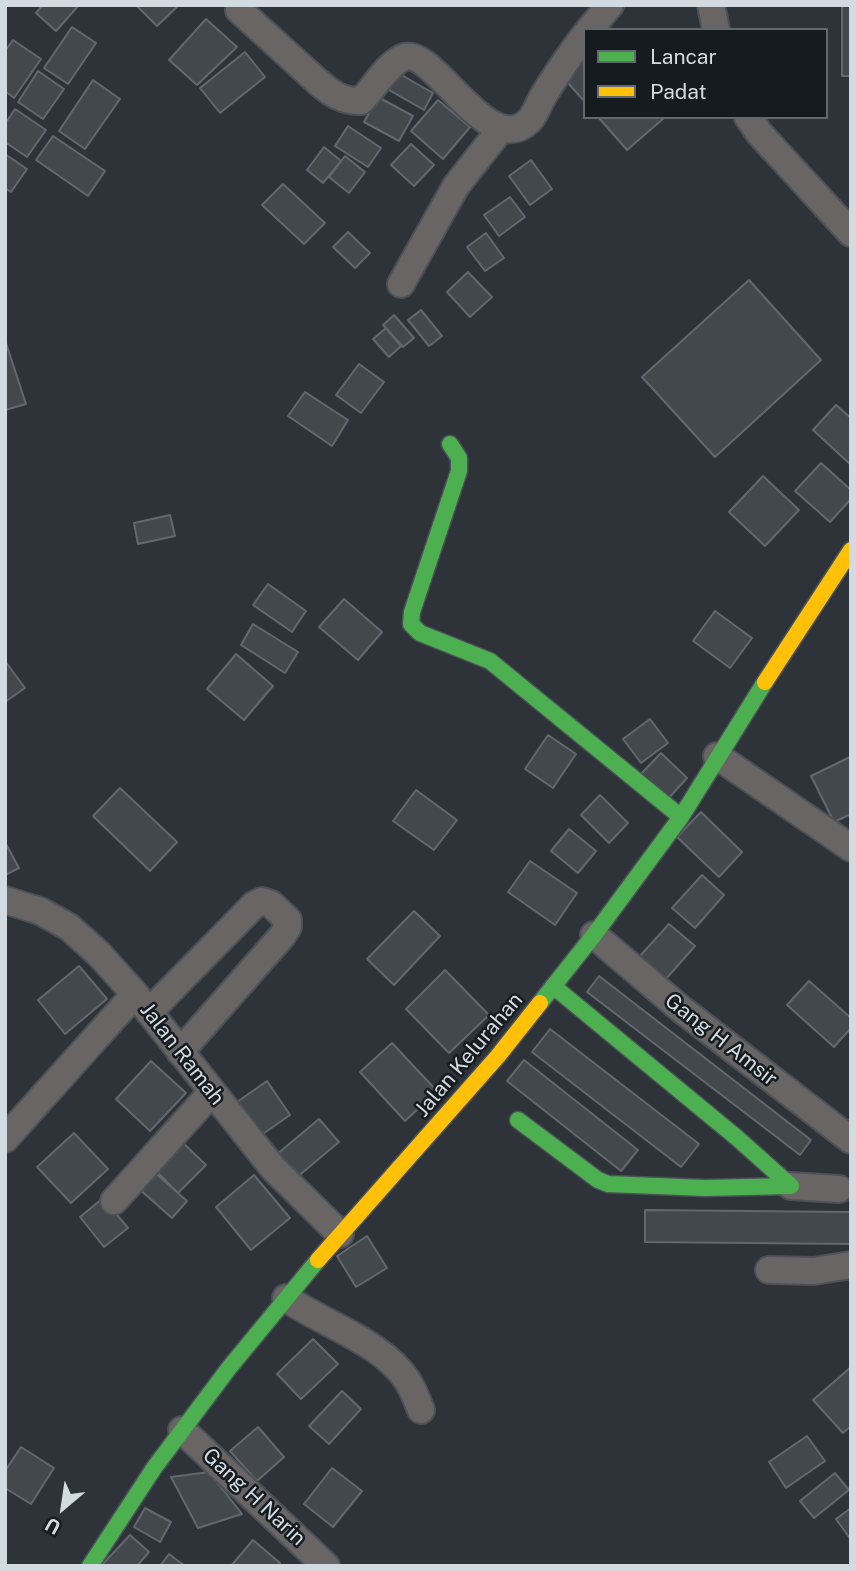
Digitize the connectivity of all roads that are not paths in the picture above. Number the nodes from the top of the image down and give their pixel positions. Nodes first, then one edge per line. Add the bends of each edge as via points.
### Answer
1 (610, 5) edge
2 (711, 5) edge
3 (239, 10) dead end
4 (591, 28) edge
5 (716, 28) edge
6 (583, 38) edge
7 (749, 119) edge
8 (500, 130) junction
9 (851, 233) edge
10 (401, 284) dead end
11 (450, 444) dead end
12 (851, 550) edge
13 (717, 755) junction
14 (681, 817) junction
15 (851, 848) edge
16 (5, 900) edge
17 (594, 935) junction
18 (553, 986) junction
19 (142, 1003) junction
20 (180, 1052) junction
21 (212, 1092) junction
22 (518, 1120) dead end
23 (5, 1139) edge
24 (851, 1140) edge
25 (791, 1186) junction
26 (839, 1189) dead end
27 (114, 1201) dead end
28 (340, 1234) junction
29 (769, 1270) dead end
30 (847, 1271) edge
31 (286, 1298) junction
32 (421, 1410) dead end
33 (181, 1430) junction
34 (90, 1566) edge
35 (326, 1566) edge

1 - 4 street
2 - 5 street
3 - 8 street via 331,93 349,102 361,102 403,57 412,57
6 - 8 street via 530,120 516,130
7 - 9 street
8 - 10 street via 456,186
11 - 14 street via 459,458 459,471 411,624 420,633 490,661
12 - 13 street, Jalan Kelurahan
13 - 14 street, Jalan Kelurahan
13 - 15 street
14 - 17 street, Jalan Kelurahan
16 - 19 street, Jalan Ramah via 69,926
17 - 18 street, Jalan Kelurahan
17 - 24 street, Gang H Amsir via 681,1009
18 - 25 street
18 - 28 street, Jalan Kelurahan via 473,1085
19 - 20 street, Jalan Ramah
19 - 20 street via 254,905 262,901 271,904 288,920 282,936
19 - 23 street
20 - 21 street, Jalan Ramah
21 - 27 street
21 - 28 street, Jalan Ramah via 273,1168
22 - 25 street via 608,1184
25 - 26 street
28 - 31 street, Jalan Kelurahan
29 - 30 street
31 - 32 street via 380,1352 407,1381
31 - 33 street, Jalan Kelurahan
33 - 34 street, Jalan Kelurahan
33 - 35 street, Gang H Narin

